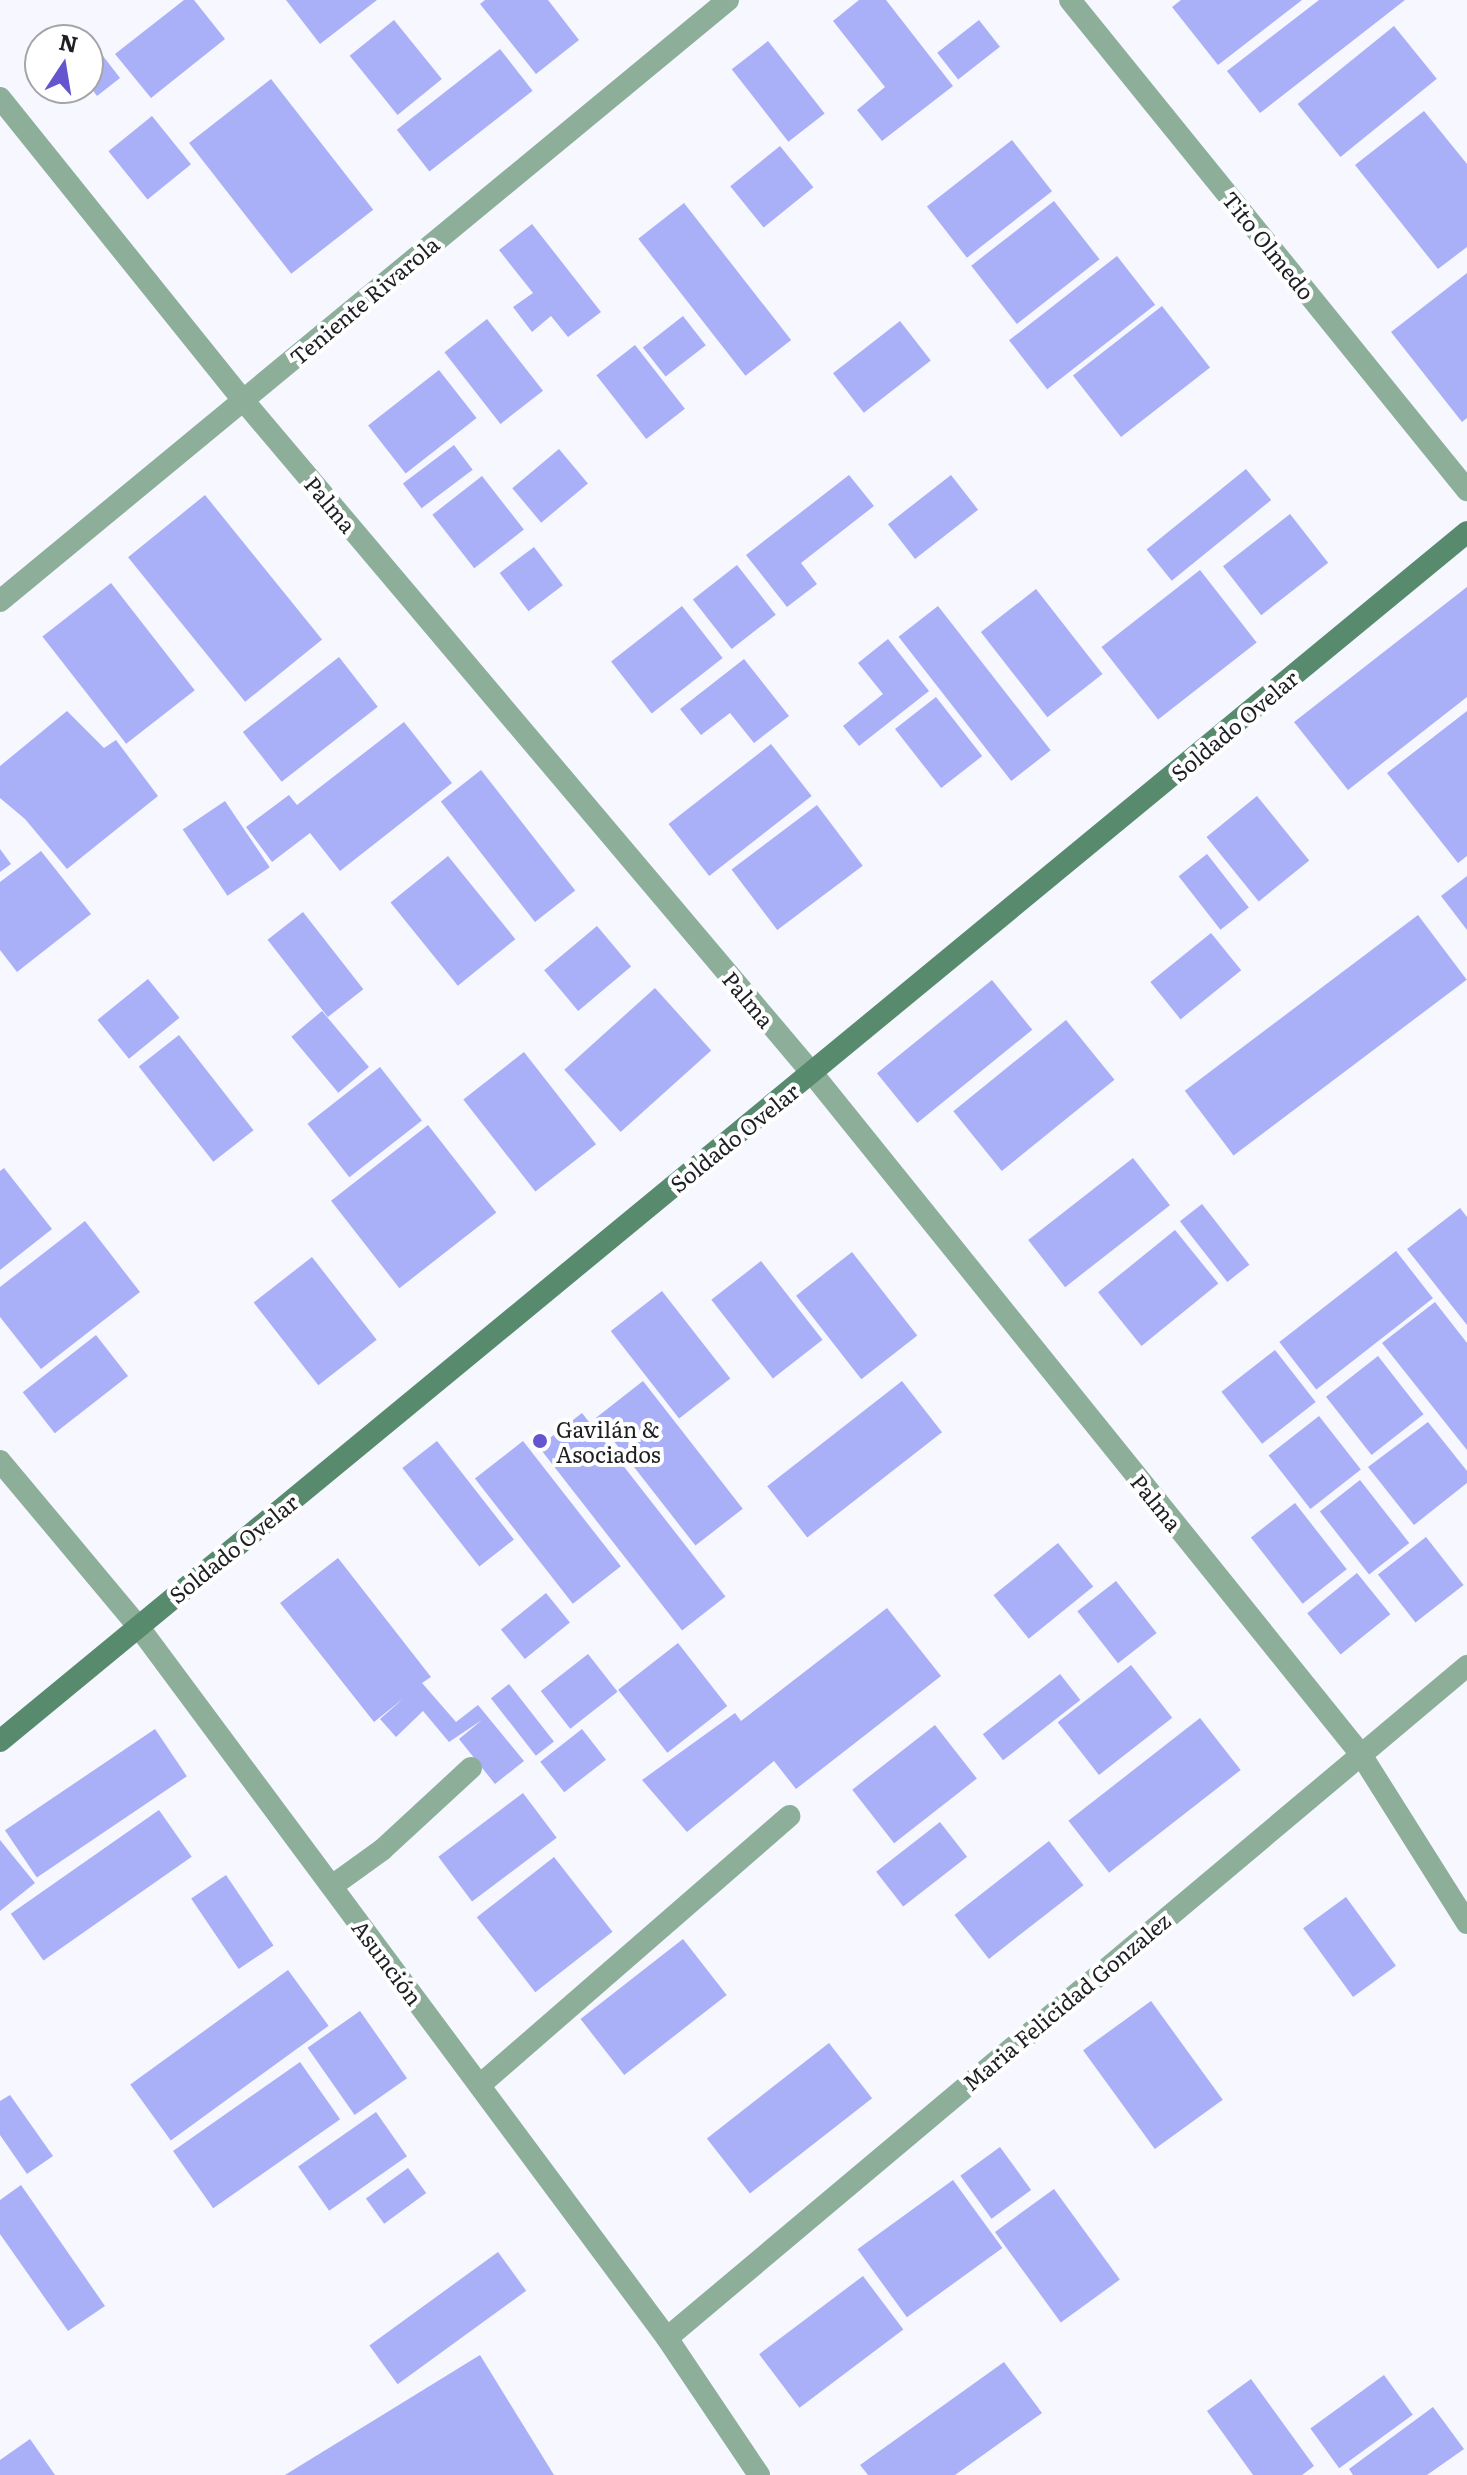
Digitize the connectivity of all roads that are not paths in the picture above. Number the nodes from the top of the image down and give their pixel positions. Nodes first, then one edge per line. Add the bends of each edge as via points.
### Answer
1 (728, 0) edge
2 (1070, 0) edge
3 (0, 98) edge
4 (243, 400) junction
5 (1467, 490) edge
6 (1467, 532) edge
7 (0, 601) edge
8 (812, 1073) junction
9 (0, 1461) edge
10 (138, 1626) junction
11 (1467, 1666) edge
12 (0, 1741) edge
13 (1360, 1753) junction
14 (471, 1768) dead end
15 (789, 1816) dead end
16 (332, 1886) junction
17 (1467, 1923) edge
18 (480, 2085) junction
19 (667, 2338) junction
20 (759, 2475) edge

1 - 4 street, Teniente Rivarola
2 - 5 street, Tito Olmedo
3 - 4 street, Palma
4 - 7 street, Teniente Rivarola
4 - 8 street, Palma
6 - 8 main road, Soldado Ovelar
8 - 10 main road, Soldado Ovelar
8 - 13 street, Palma
9 - 10 street, Asunción
10 - 12 main road, Soldado Ovelar
10 - 16 street, Asunción
11 - 13 street, Maria Felicidad Gonzalez
13 - 17 street, Palma
13 - 19 street, Maria Felicidad Gonzalez
14 - 16 street via 382,1850
15 - 18 street
16 - 18 street, Asunción
18 - 19 street, Asunción
19 - 20 street, Asunción

